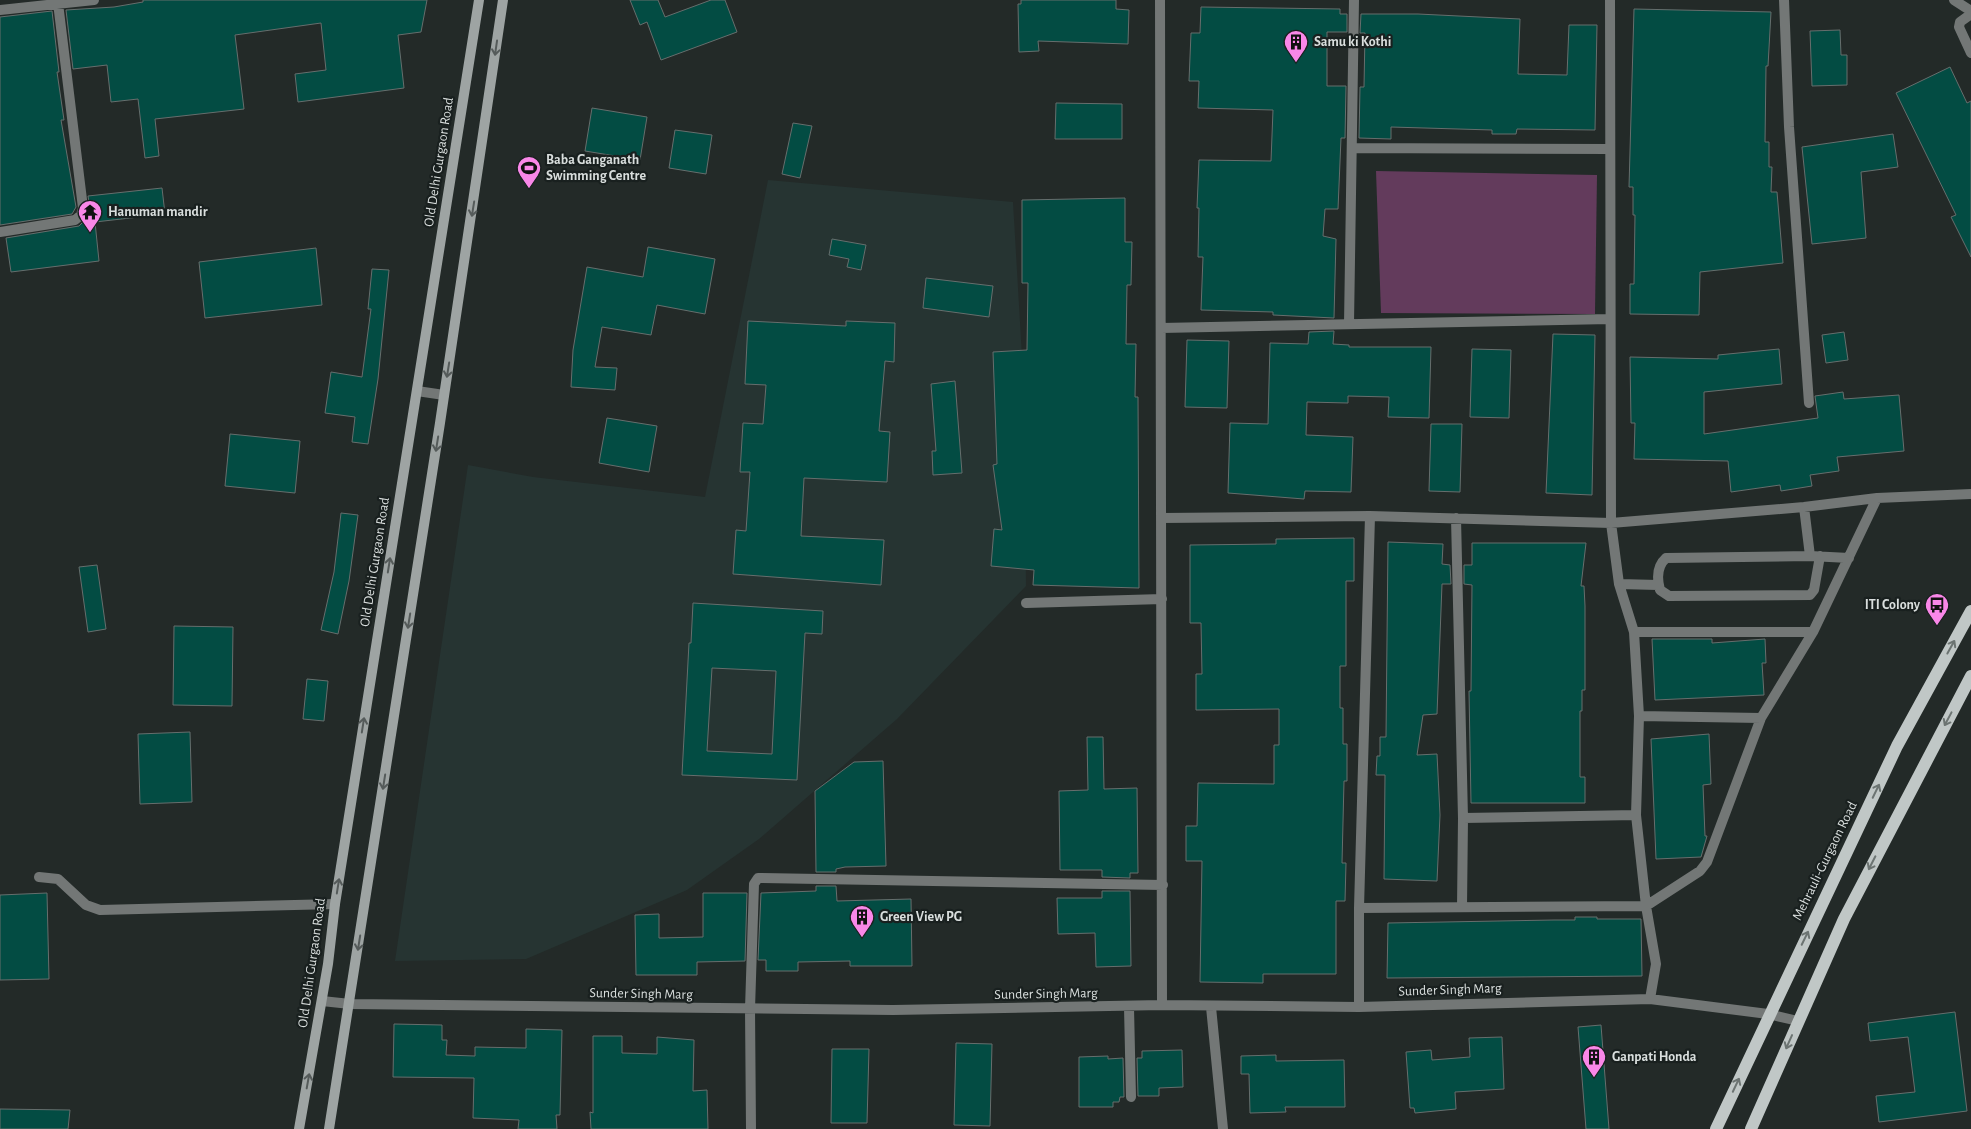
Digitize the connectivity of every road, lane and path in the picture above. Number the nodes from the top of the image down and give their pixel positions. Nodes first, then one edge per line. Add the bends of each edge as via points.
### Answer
1 (94, 0) edge
2 (479, 0) edge
3 (503, 0) edge
4 (1160, 0) edge
5 (1354, 0) edge
6 (1610, 0) edge
7 (1784, 0) edge
8 (1954, 0) edge
9 (58, 3) junction
10 (1969, 8) edge
11 (0, 10) edge
12 (1971, 53) edge
13 (1352, 148) junction
14 (1610, 149) junction
15 (0, 232) edge
16 (1610, 319) junction
17 (1349, 324) junction
18 (1161, 328) junction
19 (416, 391) junction
20 (444, 395) junction
21 (1808, 402) dead end
22 (1971, 494) edge
23 (1877, 498) junction
24 (1804, 507) junction
25 (1370, 516) junction
26 (1162, 518) junction
27 (1456, 518) junction
28 (1610, 523) junction
29 (1815, 556) junction
30 (1849, 558) junction
31 (1619, 584) junction
32 (1658, 585) junction
33 (1162, 599) junction
34 (1026, 603) dead end
35 (1971, 610) edge
36 (1634, 632) junction
37 (1813, 632) junction
38 (1971, 676) edge
39 (1640, 716) junction
40 (1761, 718) junction
41 (1636, 815) junction
42 (1463, 818) junction
43 (39, 877) dead end
44 (1163, 885) junction
45 (335, 904) junction
46 (1646, 906) junction
47 (1462, 907) junction
48 (1359, 908) junction
49 (1650, 999) junction
50 (322, 1001) junction
51 (350, 1004) junction
52 (1162, 1005) junction
53 (1129, 1007) junction
54 (1211, 1007) junction
55 (1359, 1007) junction
56 (750, 1009) junction
57 (1768, 1014) junction
58 (1798, 1021) junction
59 (1131, 1097) dead end
60 (1751, 1128) edge
61 (299, 1129) edge
62 (329, 1129) edge
63 (751, 1129) edge
64 (1223, 1129) edge
65 (1716, 1129) edge

1 - 9 street
2 - 19 main road, Old Delhi Gurgaon Road
3 -> 20 main road
4 - 18 street
5 - 13 street
6 - 14 street
7 - 21 street via 1789,127
8 - 10 street
9 - 11 street
9 - 15 street via 83,208 75,220
10 - 12 street via 1959,27
13 - 14 street
13 - 17 street
14 - 16 street
16 - 17 street
16 - 28 street
17 - 18 street
18 - 26 street
19 - 20 street
45 -> 19 main road, Old Delhi Gurgaon Road
20 -> 51 main road
22 - 23 street
23 - 24 street
23 - 30 street
24 - 28 street
24 - 29 street
25 - 26 street
25 - 27 street
25 - 48 street
26 - 33 street
27 - 28 street
27 - 42 street
28 - 31 street
29 - 30 street
29 - 32 street via 1666,558 1659,568
29 - 32 street via 1814,590 1810,595 1669,596
30 - 37 street
31 - 32 street
31 - 36 street
33 - 34 street
33 - 44 street
57 -> 35 main road, Mehrauli-Gurgaon Road via 1897,746
36 - 37 street
36 - 39 street
37 - 40 street
38 -> 58 main road via 1848,911
39 - 40 street
39 - 41 street
40 - 46 street via 1707,862 1691,878
41 - 42 street
41 - 46 street
42 - 47 street
43 - 45 street via 58,880 86,905 100,910
44 - 52 street
44 - 56 street via 758,878 754,884
45 - 50 main road, Old Delhi Gurgaon Road
46 - 47 street
46 - 49 street via 1656,964
47 - 48 street
48 - 55 street
49 - 55 street, Sunder Singh Marg
49 - 57 street, Sunder Singh Marg
50 - 51 street, Sunder Singh Marg
61 -> 50 main road, Old Delhi Gurgaon Road
51 - 56 street, Sunder Singh Marg
51 - 62 main road
52 - 53 street, Sunder Singh Marg
52 - 54 street, Sunder Singh Marg
53 - 56 street, Sunder Singh Marg
53 - 59 street
54 - 55 street, Sunder Singh Marg
54 - 64 street
56 - 63 street
57 - 58 street, Sunder Singh Marg
65 -> 57 main road, Mehrauli-Gurgaon Road
58 -> 60 main road

